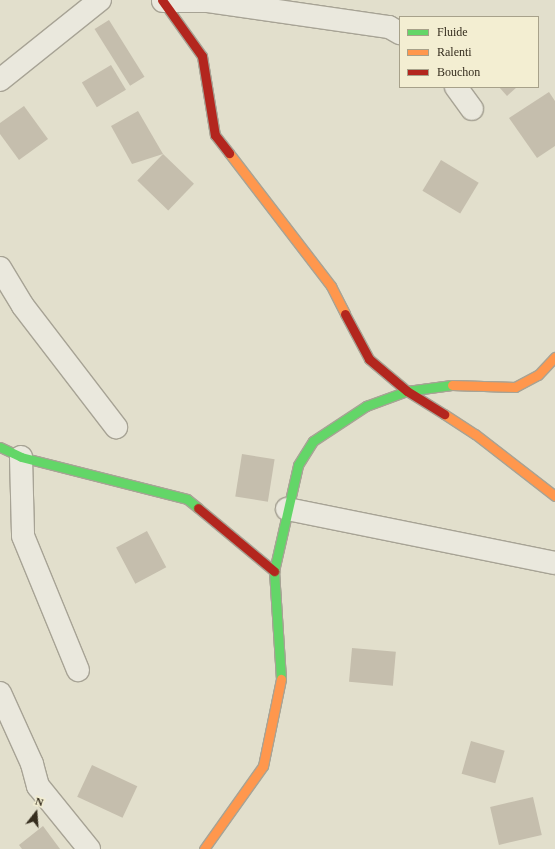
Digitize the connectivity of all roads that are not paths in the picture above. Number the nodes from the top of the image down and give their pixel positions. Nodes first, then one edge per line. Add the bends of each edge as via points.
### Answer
1 (100, 0) edge
2 (163, 0) edge
3 (399, 32) edge
4 (0, 80) edge
5 (457, 88) edge
6 (472, 109) dead end
7 (0, 268) edge
8 (555, 357) edge
9 (407, 390) junction
10 (116, 427) dead end
11 (0, 447) edge
12 (21, 457) junction
13 (555, 496) edge
14 (287, 509) junction
15 (555, 563) edge
16 (274, 571) junction
17 (78, 670) dead end
18 (0, 693) edge
19 (89, 849) edge
20 (204, 849) edge

1 - 4 street
2 - 3 street via 208,1 389,27
2 - 9 street via 202,56 215,135 331,286 369,359
5 - 6 street
7 - 10 street via 23,306
8 - 9 street via 538,375 515,387 439,385
9 - 13 street via 475,434
9 - 14 street via 366,406 314,441 298,465
11 - 12 street
12 - 16 street via 187,499
12 - 17 street via 23,536
14 - 15 street
14 - 16 street
16 - 20 street via 282,681 263,766
18 - 19 street via 32,764 38,786

